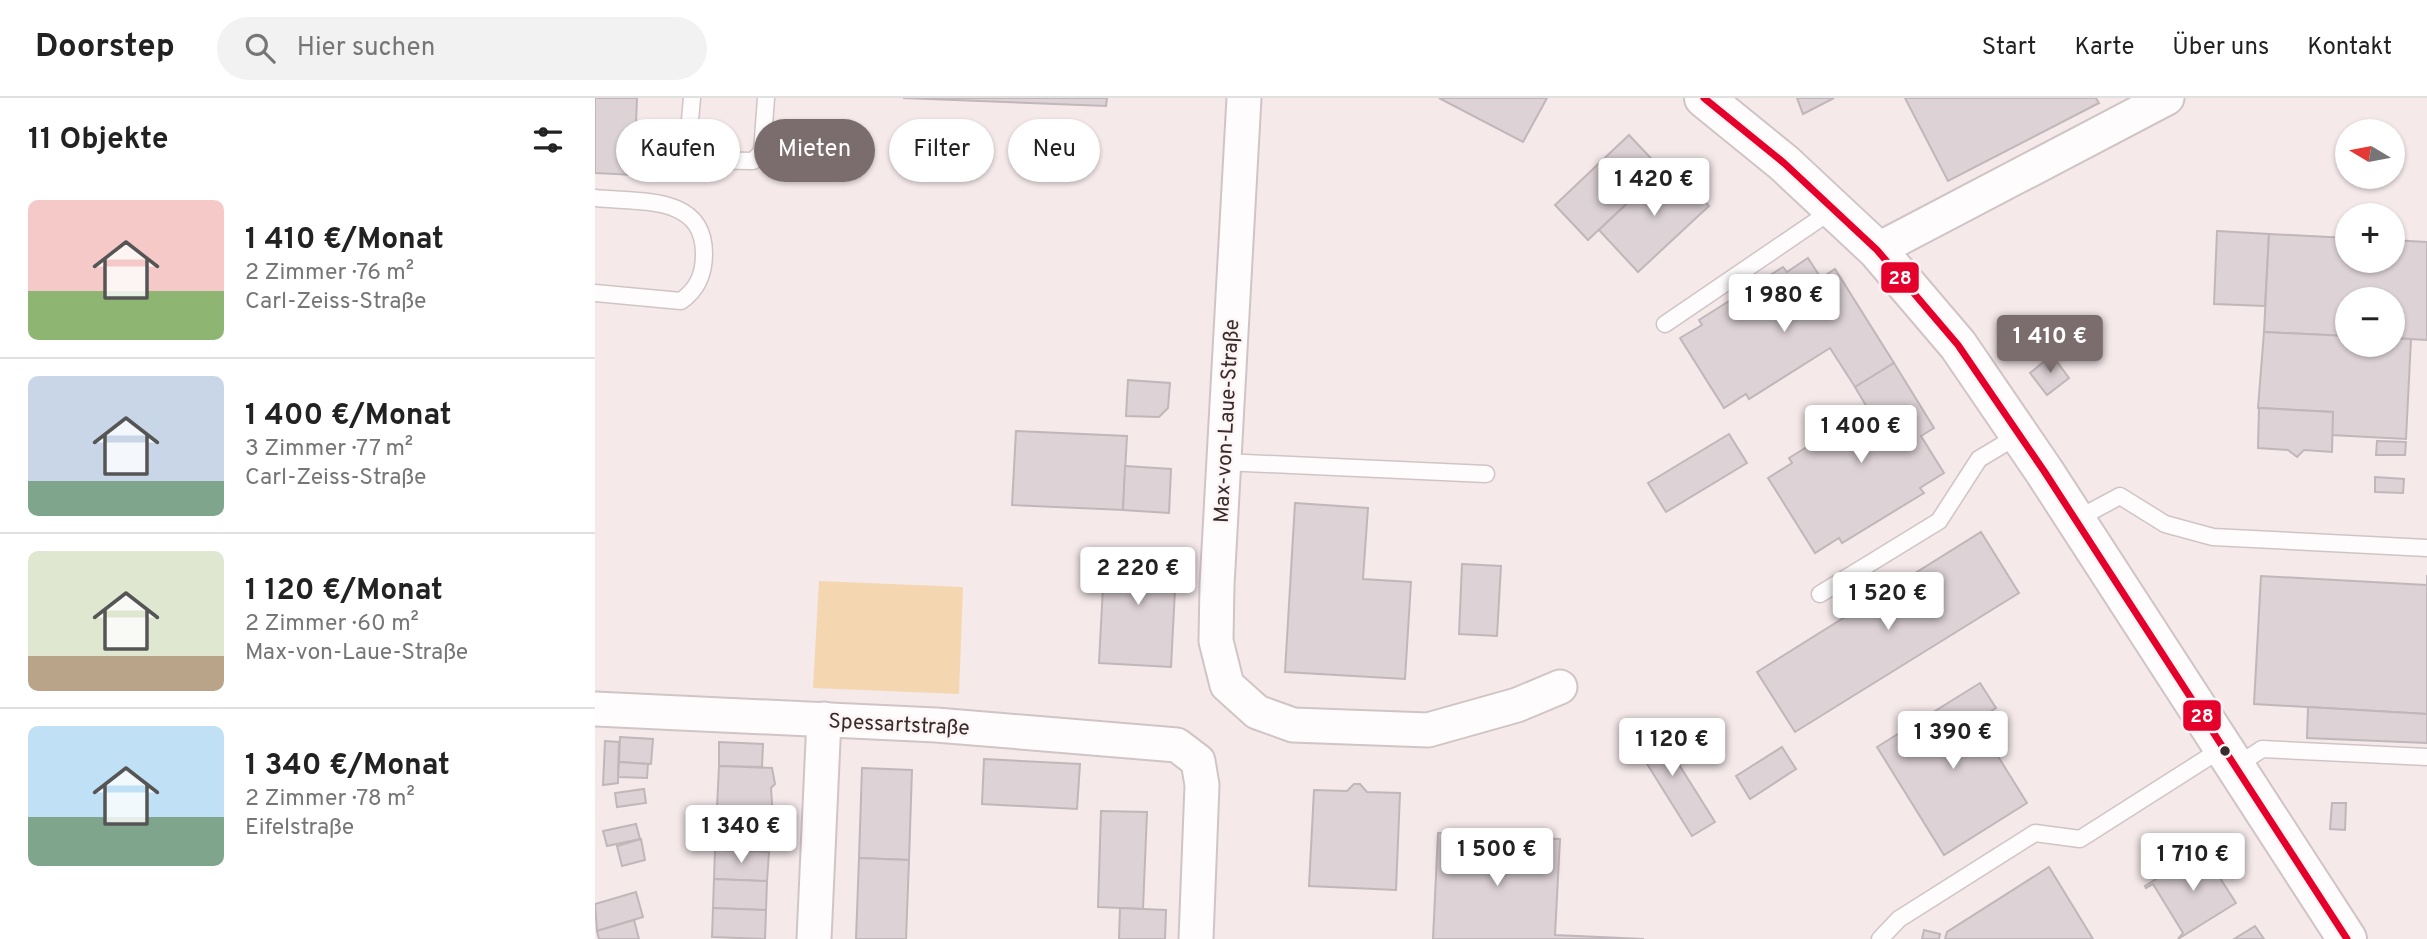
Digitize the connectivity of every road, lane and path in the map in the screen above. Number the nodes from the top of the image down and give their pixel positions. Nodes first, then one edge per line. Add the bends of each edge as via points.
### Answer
1 (692, 98) edge
2 (766, 98) edge
3 (1244, 98) edge
4 (1704, 98) edge
5 (2167, 98) edge
6 (595, 198) edge
7 (1834, 209) junction
8 (1877, 250) junction
9 (595, 293) edge
10 (1665, 324) dead end
11 (2020, 435) junction
12 (1224, 462) junction
13 (1486, 474) dead end
14 (2075, 520) junction
15 (2427, 548) edge
16 (1820, 594) dead end
17 (1560, 687) dead end
18 (595, 709) edge
19 (824, 719) junction
20 (2427, 757) edge
21 (2229, 758) junction
22 (814, 939) edge
23 (1196, 939) edge
24 (1880, 939) edge
25 (2347, 939) edge

1 - 2 lane via 689,157 753,161 762,152
3 - 12 street, Max-von-Laue-Straße
4 - 7 street
5 - 8 street
6 - 9 lane via 684,210 702,233 704,264 695,289 681,301
7 - 8 street
7 - 10 lane
8 - 11 street via 1958,345
11 - 14 street
11 - 16 lane via 1979,459 1939,521
12 - 13 lane
12 - 17 street, Max-von-Laue-Straße via 1216,641 1227,685 1257,712 1293,725 1428,730 1517,705
14 - 15 lane via 2120,496 2165,524 2213,537
14 - 21 street
18 - 19 street, Spessartstraße
19 - 22 street
19 - 23 street, Spessartstraße via 1177,745 1198,761 1202,785
20 - 21 lane via 2262,749
21 - 24 lane via 2080,839 2035,833 1899,919
21 - 25 street

